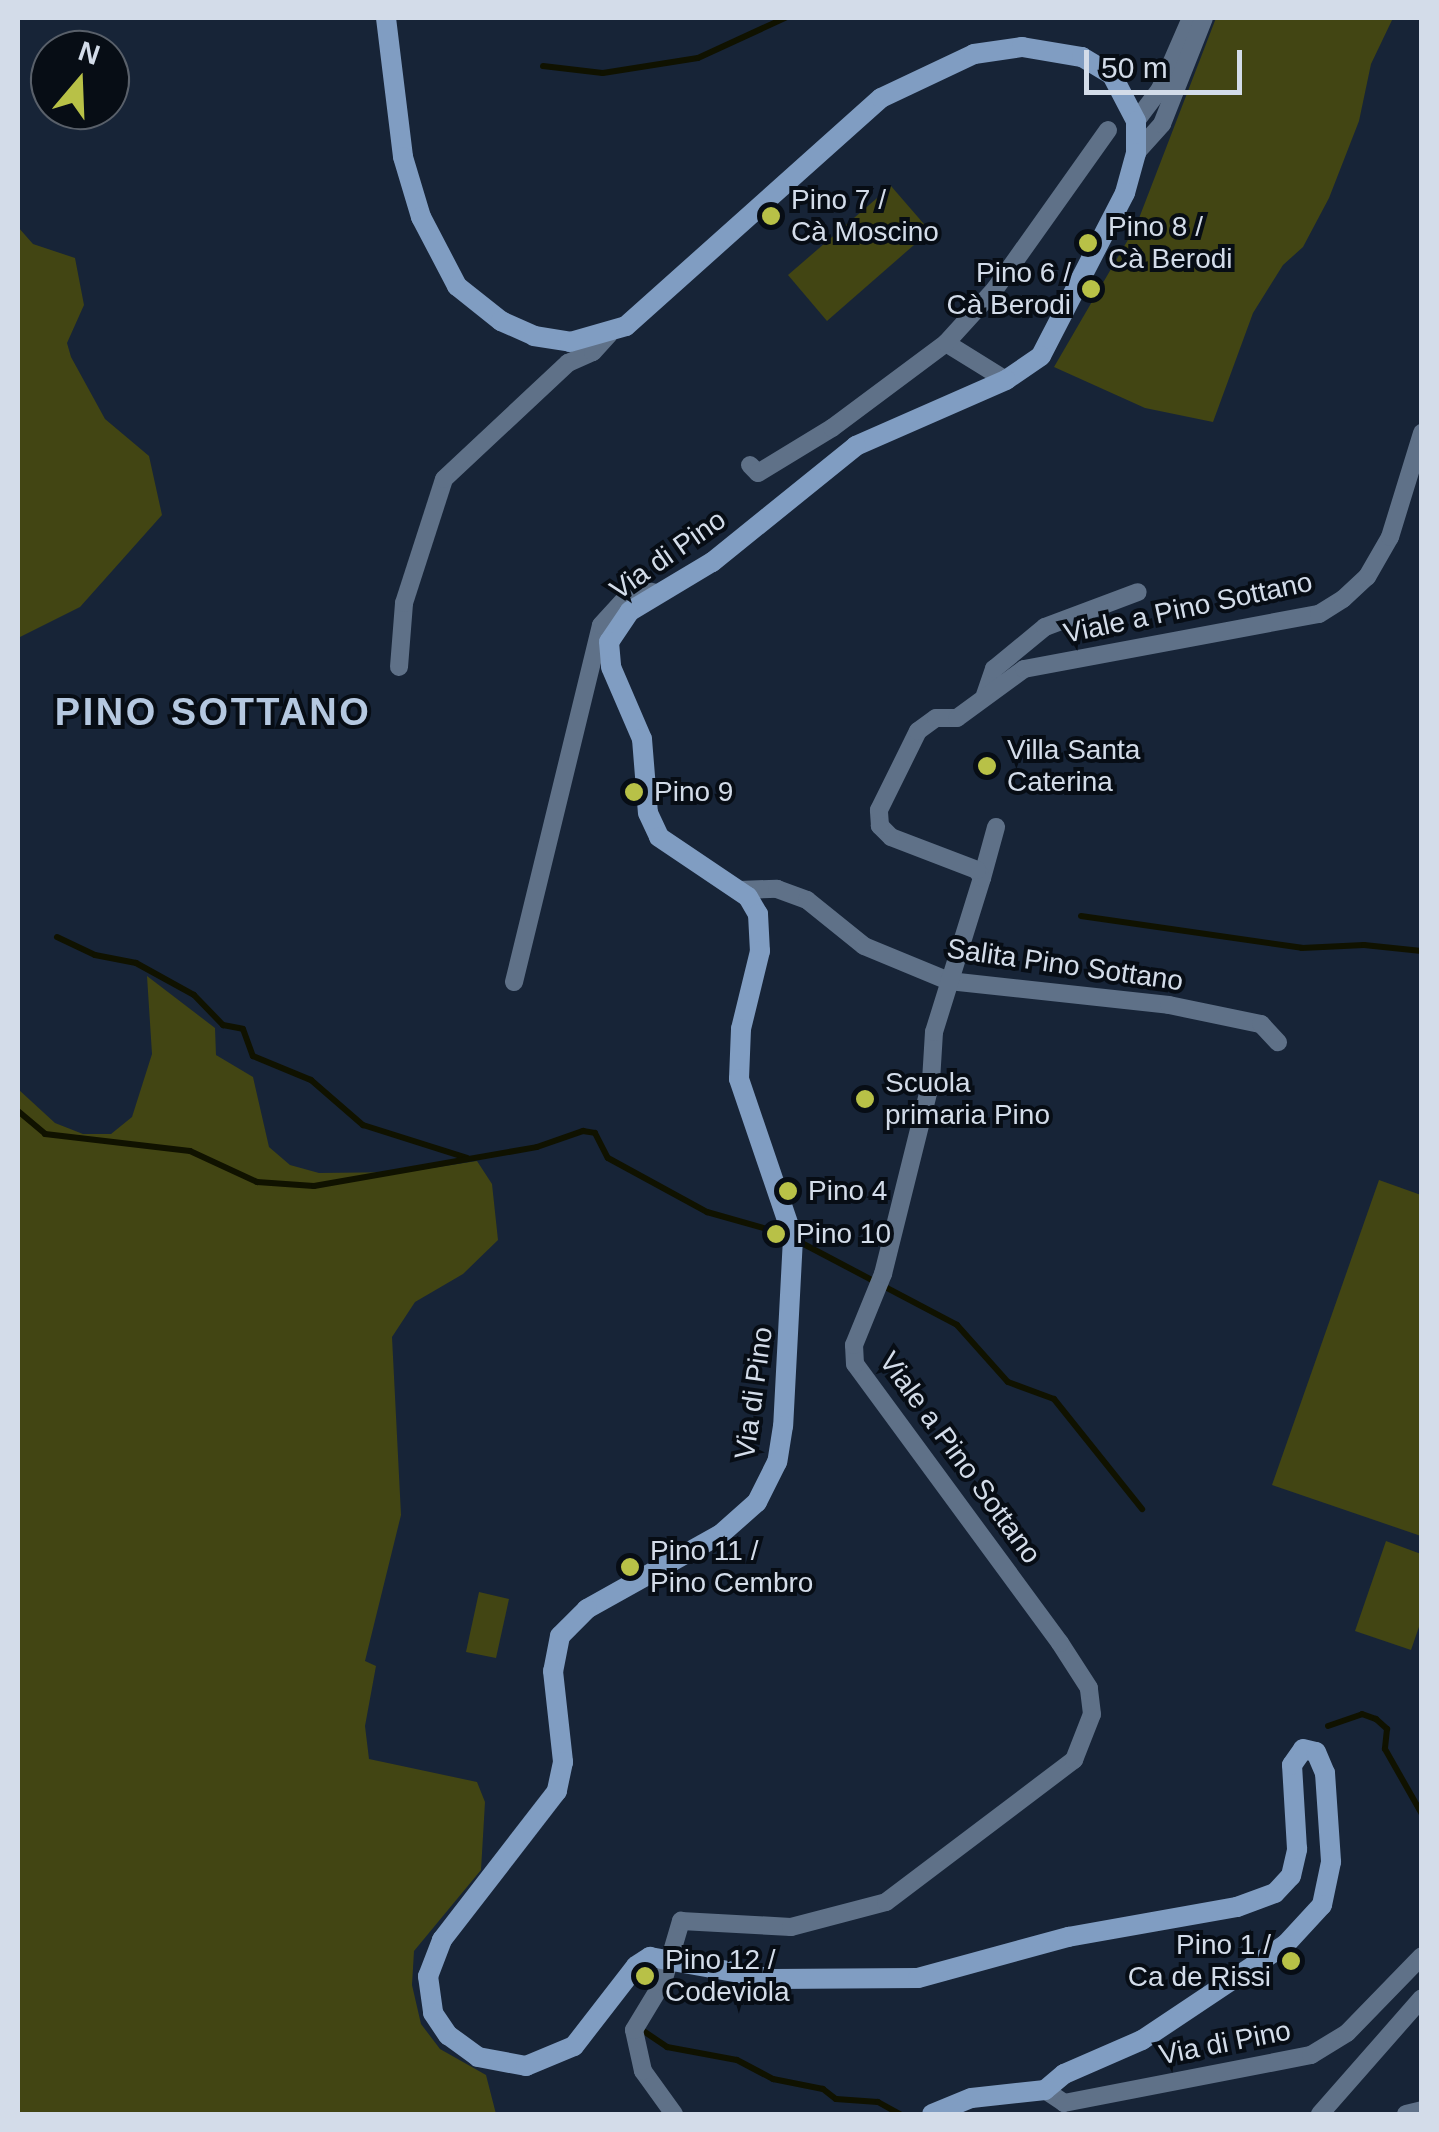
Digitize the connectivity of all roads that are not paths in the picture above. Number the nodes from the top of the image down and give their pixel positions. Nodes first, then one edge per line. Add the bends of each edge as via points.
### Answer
1 (386, 18) edge
2 (1191, 18) edge
3 (1204, 18) edge
4 (1136, 121) junction
5 (1108, 130) dead end
6 (1136, 153) junction
7 (609, 334) junction
8 (946, 343) junction
9 (1006, 380) junction
10 (1422, 433) edge
11 (750, 465) dead end
12 (1138, 592) dead end
13 (658, 594) junction
14 (399, 668) dead end
15 (985, 696) junction
16 (996, 827) dead end
17 (982, 878) junction
18 (740, 890) junction
19 (949, 981) junction
20 (514, 982) dead end
21 (1278, 1042) dead end
22 (1422, 1956) edge
23 (669, 1958) junction
24 (1422, 1998) edge
25 (1045, 2090) junction
26 (1422, 2110) edge
27 (674, 2114) edge
28 (932, 2114) edge
29 (1320, 2114) edge
30 (1406, 2114) edge

1 - 7 street via 403,157 421,217 457,286 501,321 534,336 570,342
2 - 4 street via 1160,89
3 - 6 street via 1162,124
4 - 6 street, Via di Pino
4 - 7 street, Via di Pino via 1112,74 1050,48 974,54 881,98
5 - 8 street via 995,289
6 - 9 street, Via di Pino via 1125,192 1041,356
7 - 14 street via 593,352 568,363 444,479 404,603
8 - 9 street
8 - 11 street via 832,428 758,474
9 - 13 street, Via di Pino via 856,446 712,562
10 - 15 street, Viale a Pino Sottano via 1390,537 1367,578 1319,614 1024,669
12 - 15 street, Viale a Pino Sottano via 1045,627 994,669
13 - 18 street, Via di Pino via 630,610 610,642 610,667 642,739 648,813 671,849
13 - 20 street via 635,588 601,625
15 - 17 street, Viale a Pino Sottano via 957,718 936,718 918,731 879,810 880,826 892,838 977,870
16 - 17 street
17 - 19 street, Viale a Pino Sottano
18 - 19 street, Salita Pino Sottano via 777,888 807,900 864,946
18 - 23 street, Via di Pino via 758,914 761,941 741,1029 739,1079 788,1216 796,1272 777,1462 757,1502 721,1534 586,1609 560,1636 552,1672 562,1762 557,1790 442,1940 428,1990 438,2024 462,2048 496,2063 540,2064 574,2046 640,1962
19 - 21 street, Salita Pino Sottano via 1169,1005 1261,1024
19 - 23 street, Viale a Pino Sottano via 934,1032 932,1082 883,1274 854,1345 856,1364 1060,1642 1089,1688 1090,1727 1074,1760 886,1902 791,1928 681,1921
22 - 25 street, Via di Pino via 1347,2033 1311,2055 1064,2102
23 - 25 street, Via di Pino via 773,1979 918,1978 1068,1937 1237,1907 1275,1893 1291,1876 1297,1849 1292,1765 1304,1749 1316,1752 1331,1816 1332,1862 1322,1905 1286,1944 1235,1983
23 - 27 street via 642,2010 634,2044 653,2089
24 - 29 street
25 - 28 street via 971,2098
26 - 30 street

